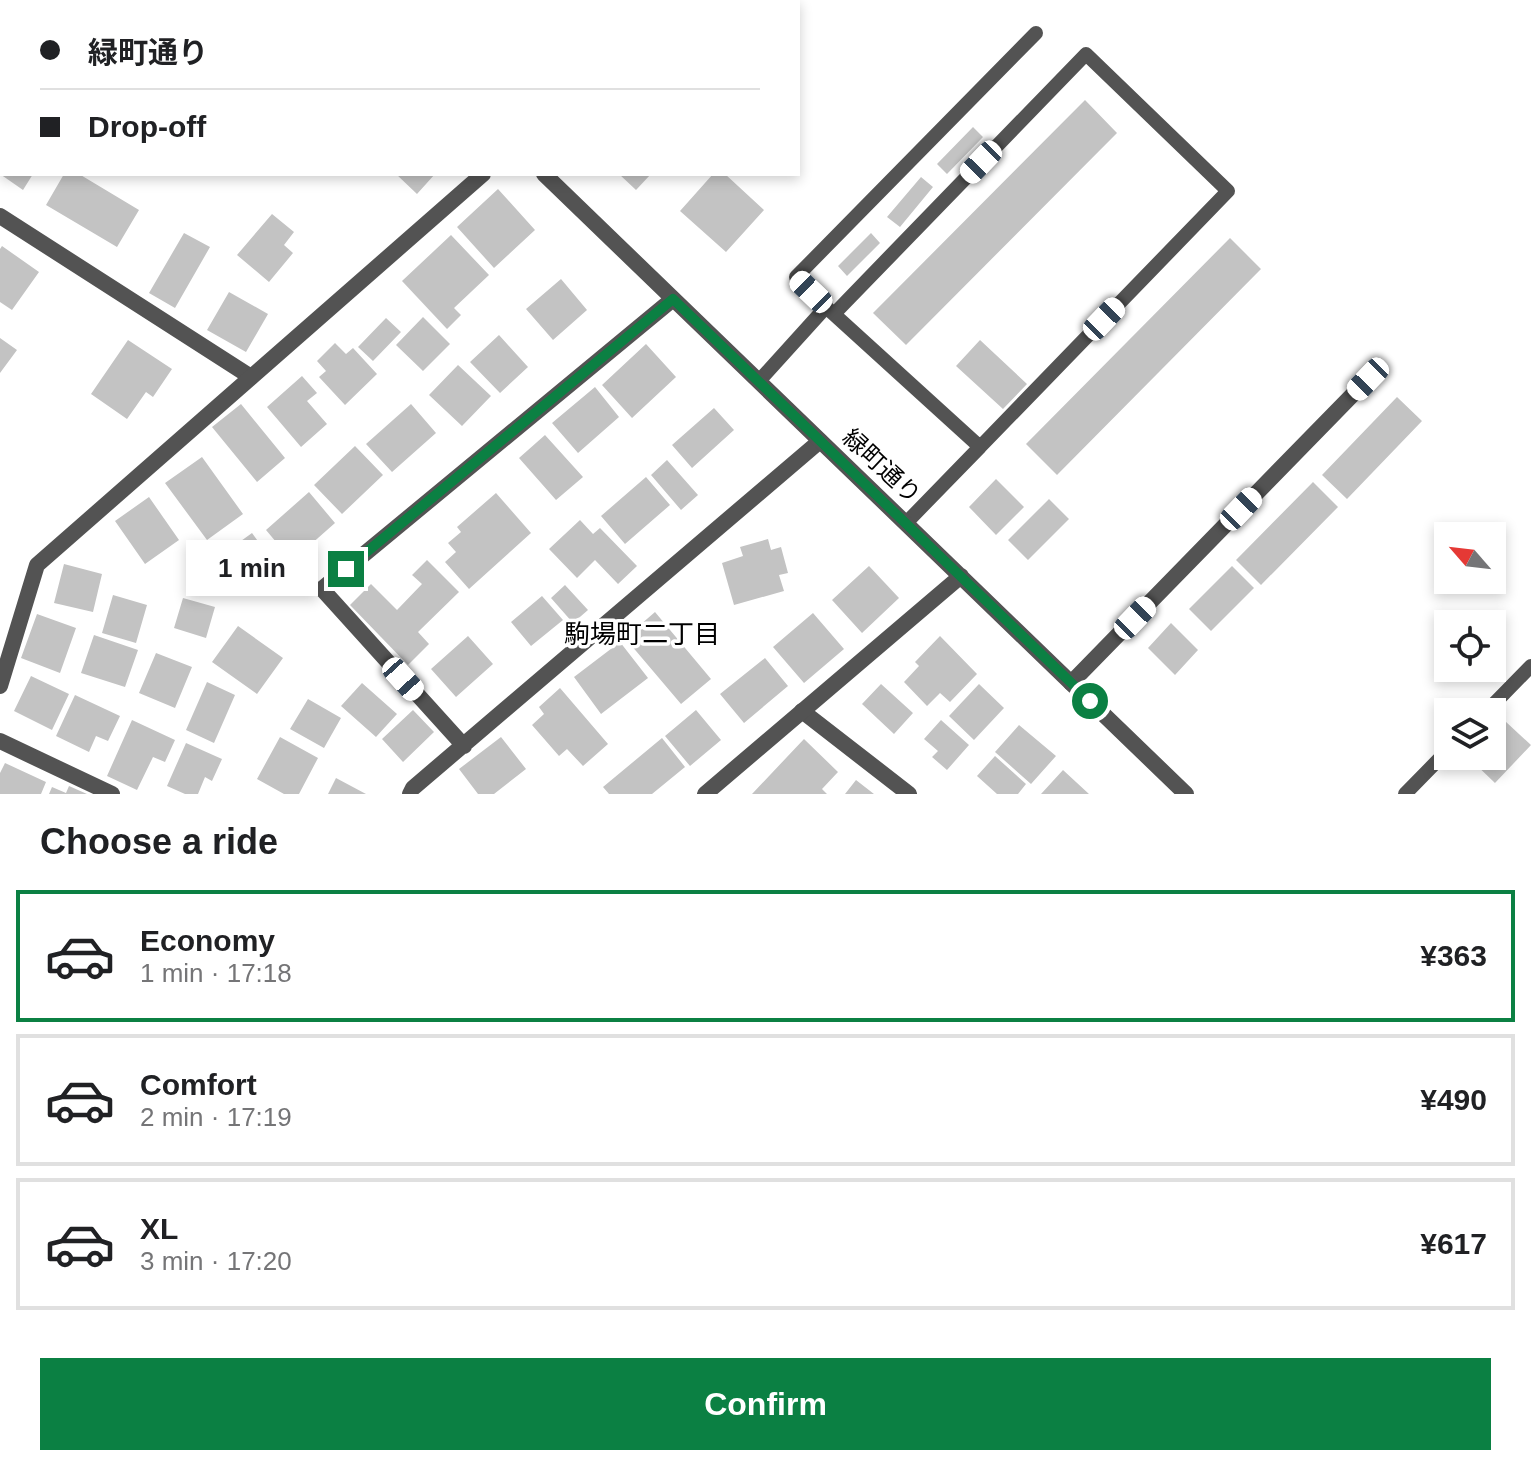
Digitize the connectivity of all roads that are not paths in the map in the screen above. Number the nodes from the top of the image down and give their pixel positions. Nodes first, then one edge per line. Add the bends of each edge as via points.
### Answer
1 (1036, 33) dead end
2 (481, 176) edge
3 (546, 176) edge
4 (0, 216) edge
5 (673, 299) junction
6 (830, 311) junction
7 (251, 377) junction
8 (1368, 379) dead end
9 (759, 381) junction
10 (820, 441) junction
11 (980, 447) junction
12 (907, 522) junction
13 (961, 576) junction
14 (1531, 666) edge
15 (1071, 683) junction
16 (0, 686) edge
17 (1500, 698) edge
18 (802, 711) junction
19 (0, 741) edge
20 (464, 746) junction
21 (1434, 764) edge
22 (112, 794) edge
23 (410, 794) edge
24 (705, 794) edge
25 (909, 794) edge
26 (1186, 794) edge
27 (1405, 794) edge

1 - 6 lane via 796,277
2 - 7 street
3 - 5 street, 緑町通り
4 - 7 street
5 - 9 street, 緑町通り
5 - 20 street via 322,589
6 - 9 lane
6 - 11 lane
6 - 11 lane via 1086,54 1228,191
7 - 16 street via 37,565
8 - 15 street
9 - 10 street, 緑町通り
10 - 12 street, 緑町通り
10 - 20 street
11 - 12 lane
12 - 13 street, 緑町通り
13 - 15 street, 緑町通り
13 - 18 street
14 - 17 lane
15 - 26 street, 緑町通り
18 - 24 street
18 - 25 street
19 - 22 street
20 - 23 street
21 - 27 lane

